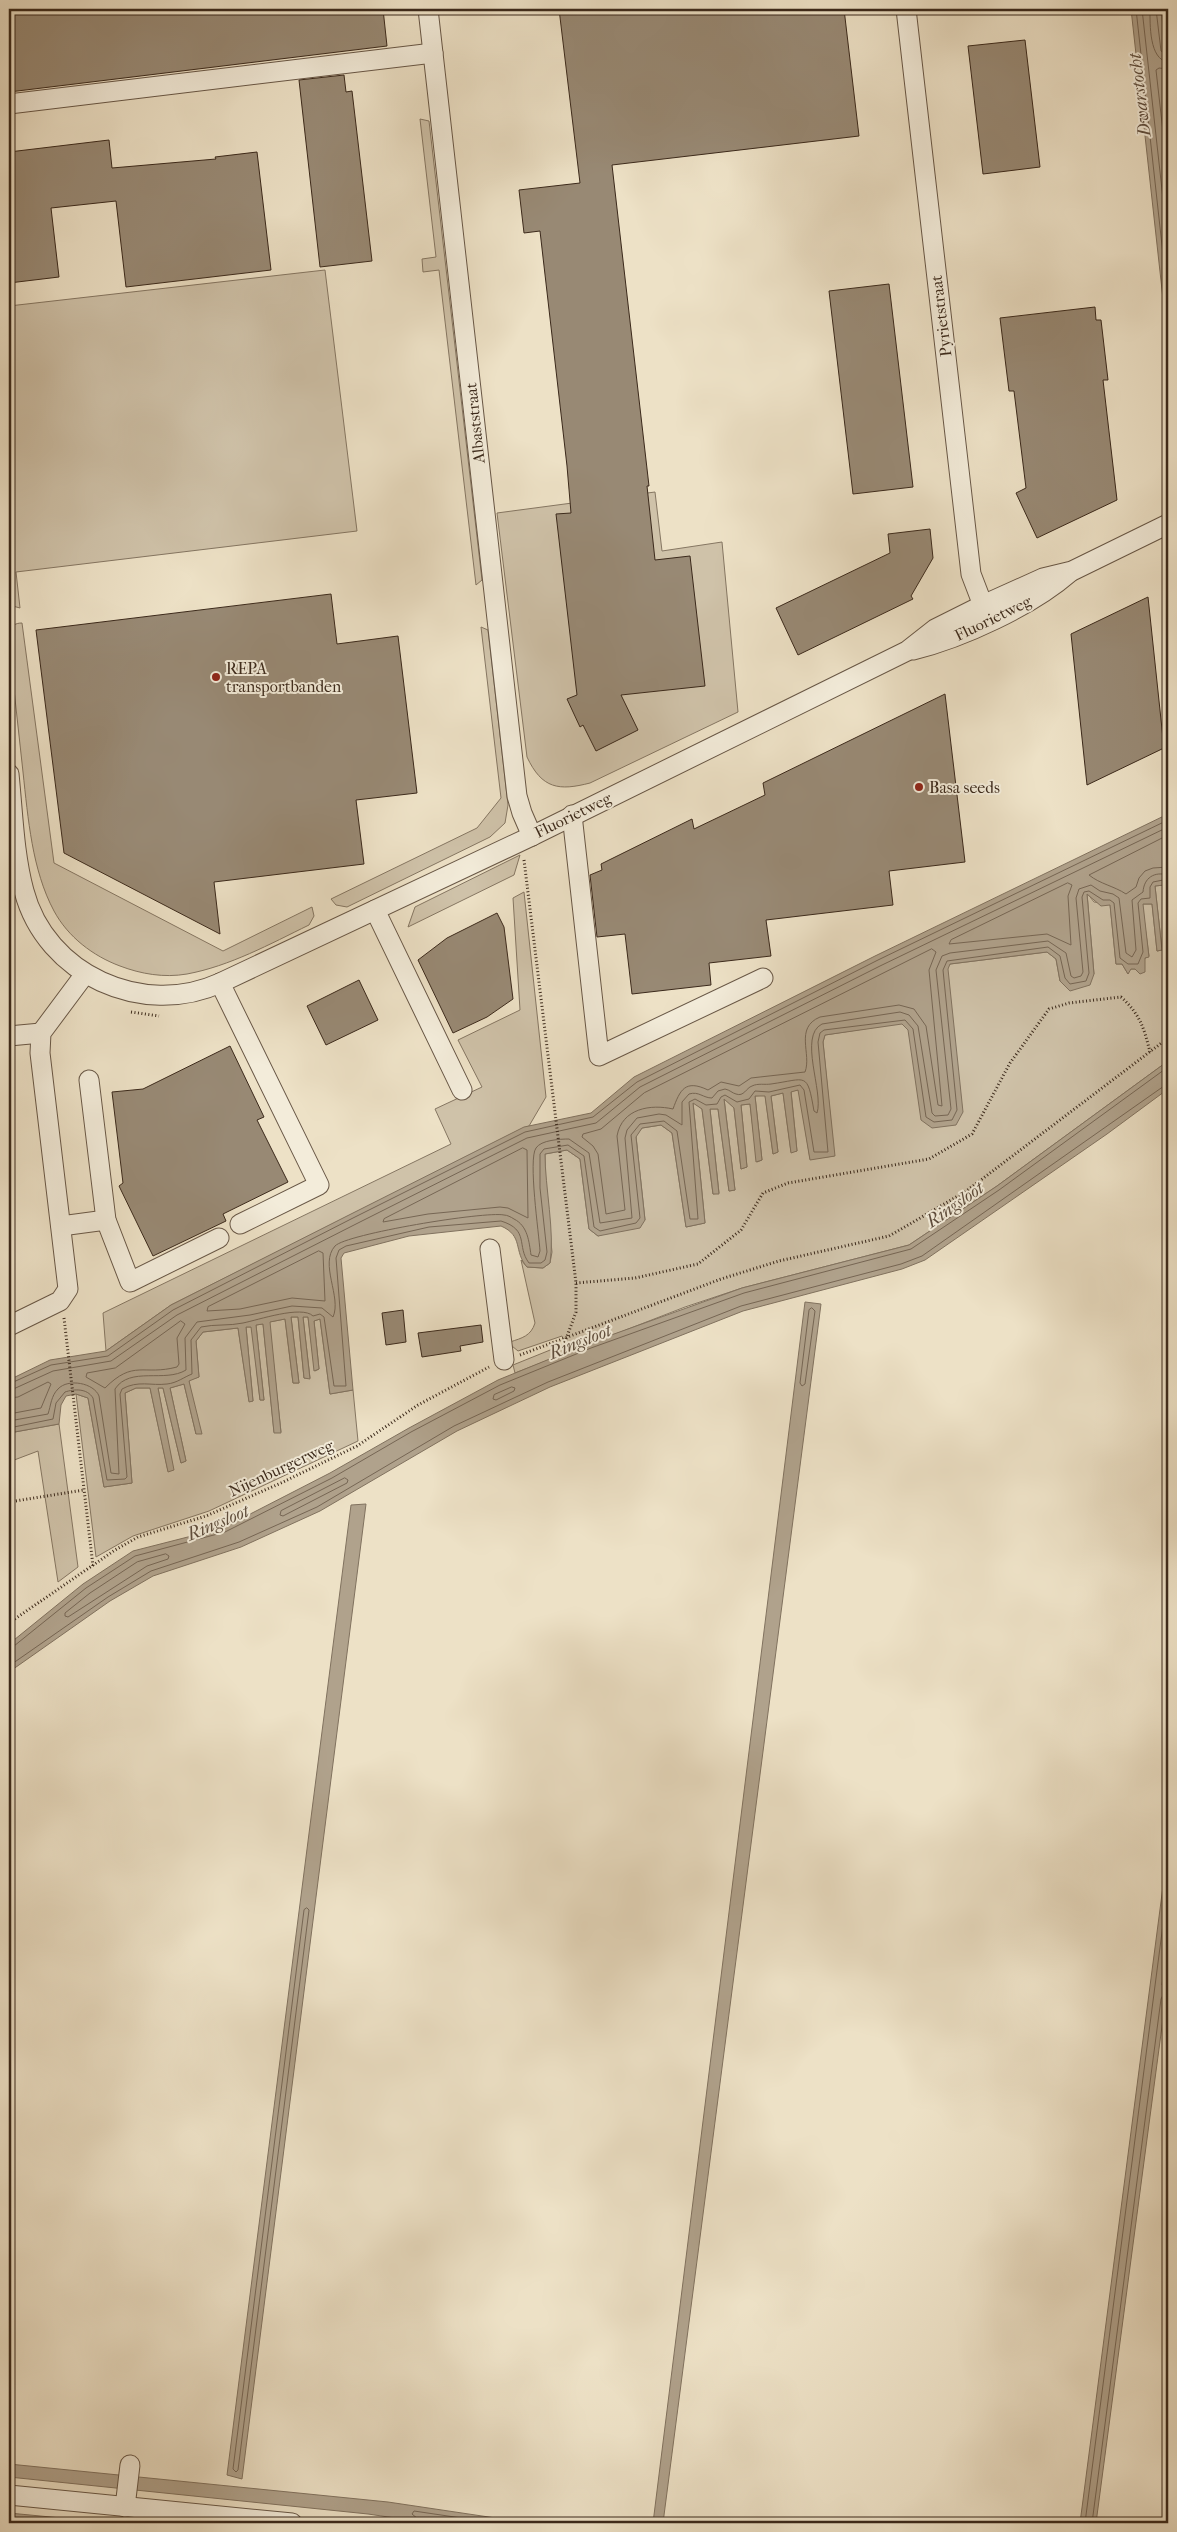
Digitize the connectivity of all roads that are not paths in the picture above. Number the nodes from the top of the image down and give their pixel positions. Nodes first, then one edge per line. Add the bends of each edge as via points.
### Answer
1 (428, 9) edge
2 (906, 9) edge
3 (433, 52) junction
4 (9, 104) edge
5 (1168, 524) edge
6 (986, 613) junction
7 (9, 774) edge
8 (572, 815) junction
9 (527, 838) junction
10 (375, 910) junction
11 (85, 974) junction
12 (763, 978) dead end
13 (220, 983) junction
14 (41, 1033) junction
15 (9, 1036) edge
16 (89, 1080) dead end
17 (462, 1090) dead end
18 (106, 1220) junction
19 (240, 1224) dead end
20 (61, 1226) junction
21 (219, 1238) dead end
22 (490, 1248) dead end
23 (9, 1326) edge
24 (504, 1360) road end
25 (130, 2465) dead end
26 (9, 2495) edge
27 (126, 2500) junction
28 (292, 2523) edge

1 - 3 street, Albaststraat
2 - 6 street, Pyrietstraat via 971,574
3 - 4 street
3 - 9 street, Albaststraat via 517,796
5 - 6 street, Fluorietweg via 1072,571 1049,591
6 - 8 street, Fluorietweg via 938,644 907,651
7 - 11 street, Fluorietweg via 20,872 30,909 51,945
8 - 9 street, Fluorietweg
8 - 12 street via 599,1056
9 - 10 street, Fluorietweg
10 - 13 street, Fluorietweg
10 - 17 street
11 - 13 street, Fluorietweg via 141,996 192,993
11 - 14 street
13 - 19 street via 319,1185
14 - 15 street
14 - 20 street via 40,1053
16 - 18 street
18 - 20 street
18 - 21 street via 130,1282
20 - 23 street via 68,1289 60,1301
22 - 24 street
25 - 27 street
26 - 27 street
27 - 28 street

